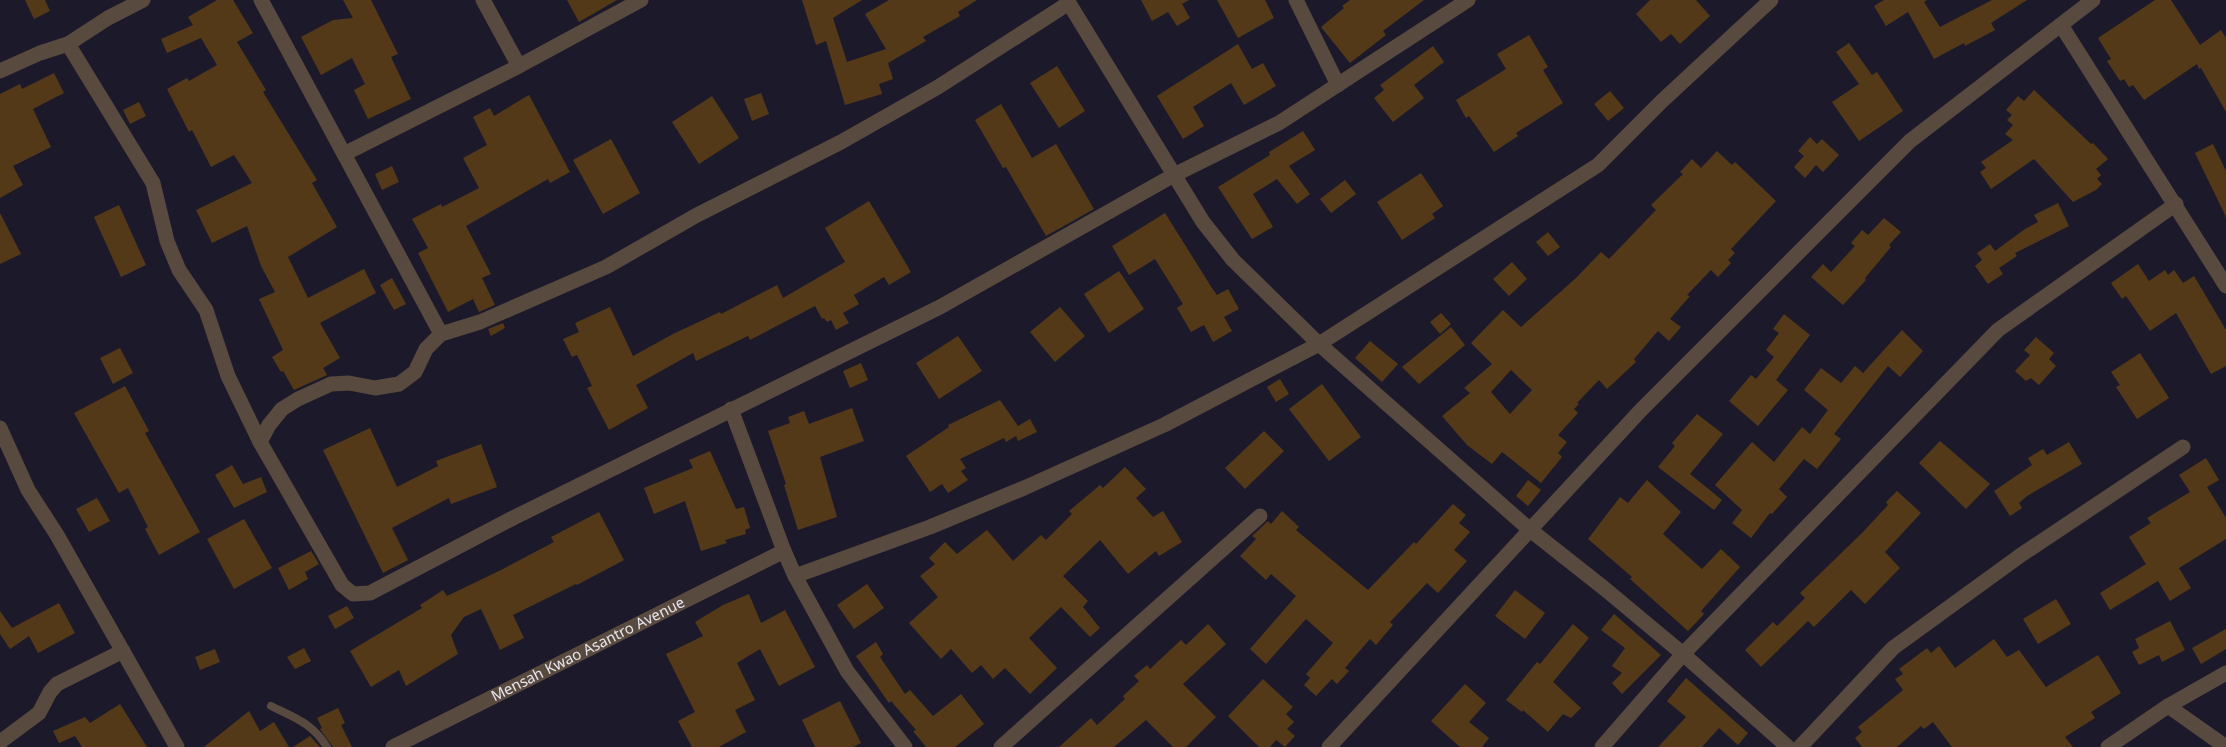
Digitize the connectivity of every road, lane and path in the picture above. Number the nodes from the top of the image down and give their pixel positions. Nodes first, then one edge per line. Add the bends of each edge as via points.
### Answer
1 (143, 0) edge
2 (261, 0) edge
3 (483, 0) edge
4 (641, 0) edge
5 (1296, 0) edge
6 (1468, 0) edge
7 (1771, 0) edge
8 (2093, 0) edge
9 (1068, 2) edge
10 (2061, 25) junction
11 (68, 44) junction
12 (519, 66) junction
13 (0, 71) edge
14 (1338, 85) junction
15 (344, 154) junction
16 (1174, 175) junction
17 (2176, 204) junction
18 (2226, 286) edge
19 (441, 334) junction
20 (1319, 344) junction
21 (731, 409) junction
22 (0, 429) edge
23 (260, 442) junction
24 (2183, 447) dead end
25 (1260, 516) dead end
26 (1528, 530) junction
27 (783, 551) junction
28 (795, 576) junction
29 (123, 651) junction
30 (1683, 654) junction
31 (2226, 673) edge
32 (271, 706) dead end
33 (2168, 706) junction
34 (0, 742) edge
35 (177, 747) edge
36 (327, 747) edge
37 (393, 747) edge
38 (905, 747) edge
39 (1001, 747) edge
40 (1329, 747) edge
41 (1602, 747) edge
42 (1788, 747) edge
43 (1800, 747) edge
44 (2108, 747) edge
45 (2226, 747) edge

1 - 11 street
2 - 15 street
3 - 12 street
4 - 12 street
5 - 14 street
6 - 14 street
7 - 20 street via 1598,165
8 - 10 street
9 - 16 street
9 - 19 street via 938,87 851,137 606,267 480,322
10 - 17 street
10 - 26 street via 1910,141 1641,410
11 - 13 street
11 - 23 street via 153,183 166,241 206,310 228,375
12 - 15 street
14 - 16 street via 1279,123
15 - 19 street
16 - 20 street via 1233,260
16 - 21 street via 940,307
17 - 18 street
17 - 30 street via 1998,330
19 - 23 street via 426,349 415,372 399,384 375,388 331,384 282,409
20 - 26 street
20 - 28 street via 1164,425 1024,488
21 - 23 street via 370,593 353,594 342,585
21 - 27 street
22 - 29 street via 28,490
24 - 43 street via 1893,648
25 - 39 street
26 - 30 street
26 - 40 street
27 - 28 street
27 - 37 street, Mensah Kwao Asantro Avenue
28 - 38 street via 847,671
29 - 34 street via 57,684 39,713
29 - 35 street
30 - 41 street
30 - 42 street
31 - 33 street
32 - 36 lane via 306,723
33 - 44 street
33 - 45 street

